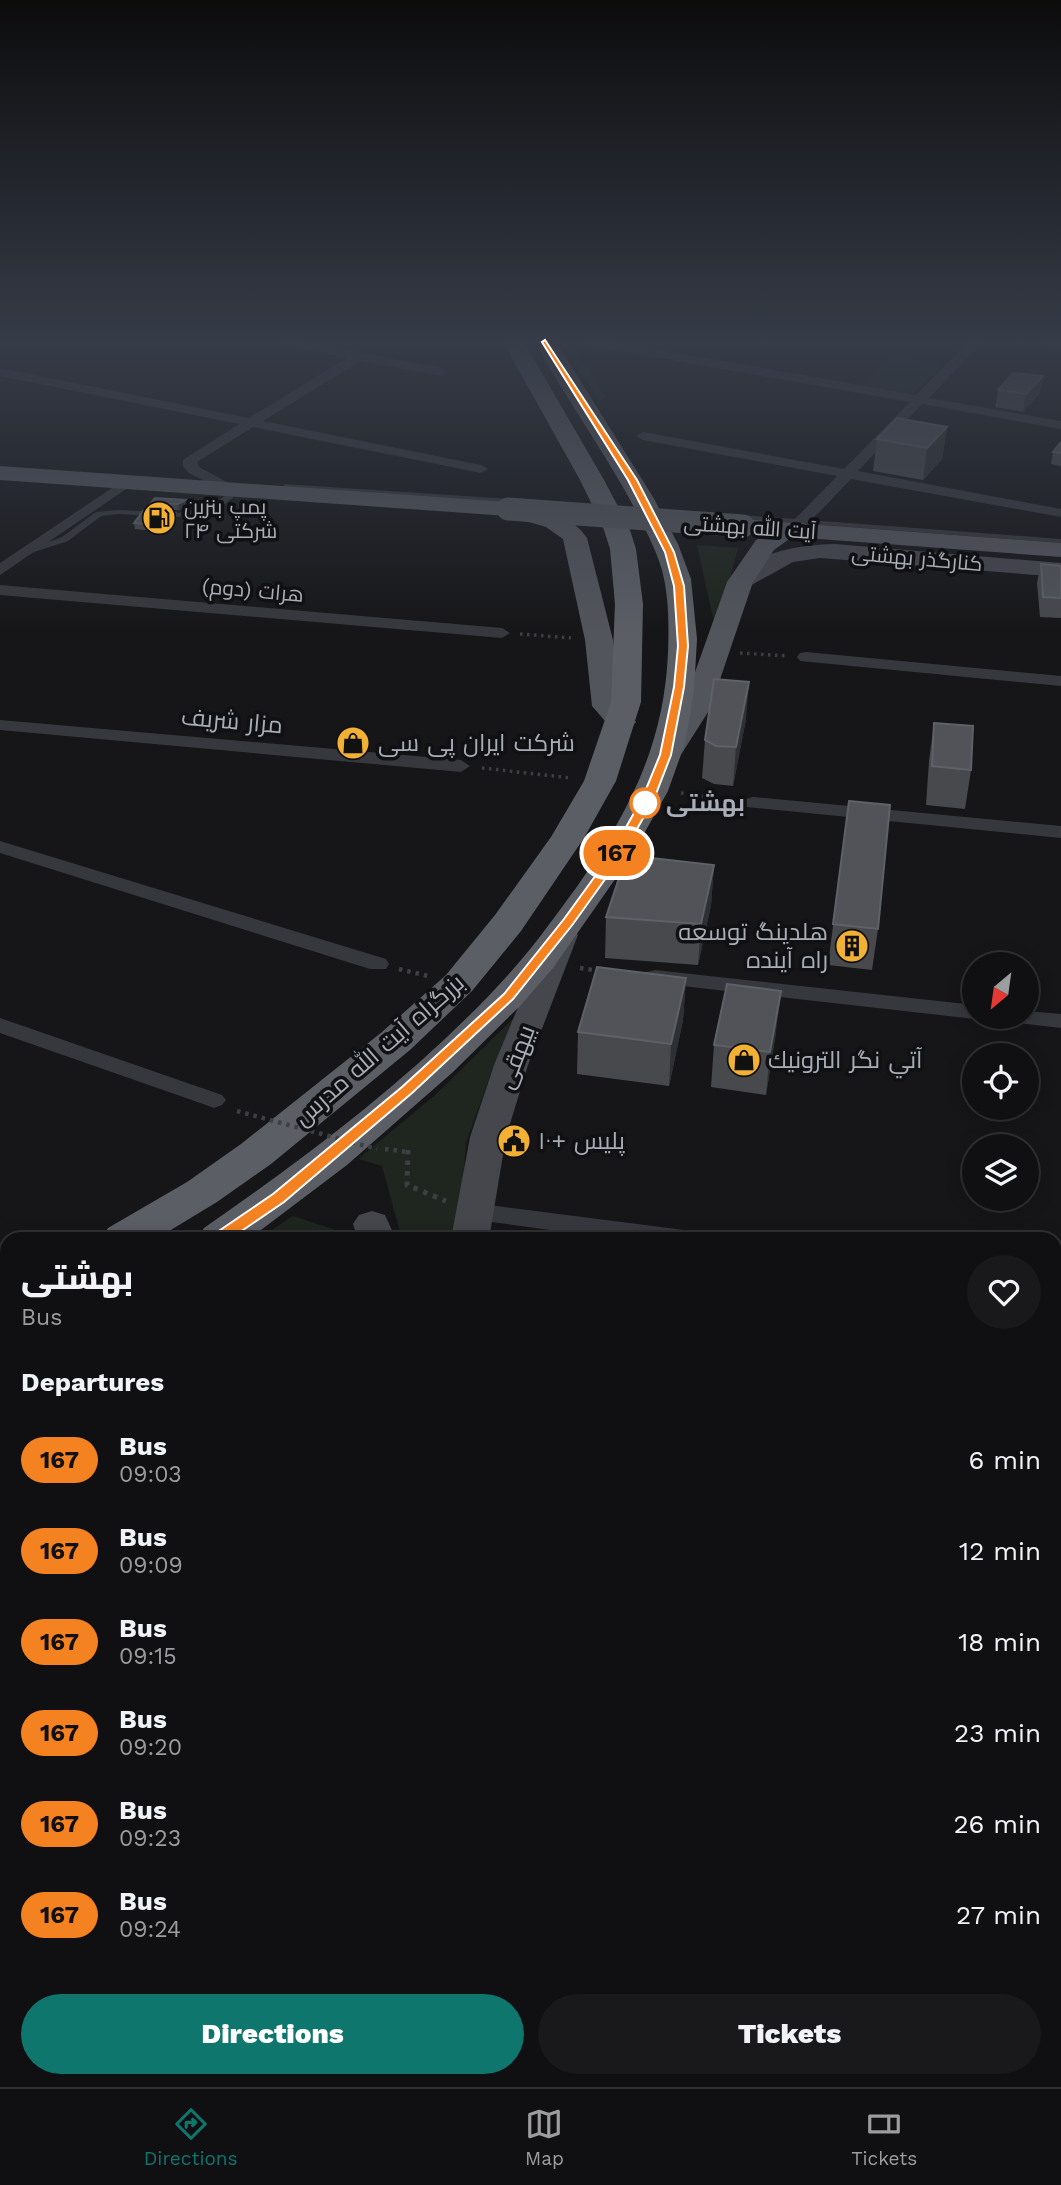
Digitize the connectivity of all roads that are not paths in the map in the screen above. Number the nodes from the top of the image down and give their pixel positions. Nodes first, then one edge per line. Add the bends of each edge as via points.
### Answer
1 (223, 439) edge
2 (335, 439) edge
3 (569, 439) edge
4 (607, 439) edge
5 (661, 439) edge
6 (881, 439) edge
7 (481, 469) dead end
8 (0, 470) edge
9 (847, 474) junction
10 (127, 482) junction
11 (227, 487) junction
12 (509, 505) junction
13 (1061, 513) edge
14 (794, 525) junction
15 (935, 540) junction
16 (1061, 541) edge
17 (1061, 550) edge
18 (28, 551) junction
19 (990, 564) junction
20 (0, 570) edge
21 (1061, 570) edge
22 (740, 582) junction
23 (0, 590) edge
24 (502, 633) road end
25 (806, 657) road end
26 (1061, 681) edge
27 (621, 722) junction
28 (0, 725) edge
29 (666, 755) junction
30 (461, 766) road end
31 (753, 803) road end
32 (1061, 832) edge
33 (0, 847) edge
34 (569, 922) junction
35 (378, 964) road end
36 (631, 974) edge
37 (962, 1011) edge
38 (1040, 1019) edge
39 (1061, 1021) edge
40 (0, 1025) edge
41 (214, 1100) dead end
42 (471, 1225) edge
43 (135, 1232) edge
44 (229, 1232) edge
45 (578, 1232) edge

1 - 11 street via 190,460 190,466
2 - 7 street
3 - 27 highway, بزرگراه آیت الله مدرس via 623,549 629,604 626,702
4 - 29 highway, بزرگراه آیت الله مدرس via 633,480 679,586 683,646
5 - 9 street
6 - 9 street
8 - 10 main road, آیت الله بهشتی
8 - 11 lane
9 - 13 street
9 - 14 street
10 - 11 main road, آیت الله بهشتی
10 - 18 street
11 - 12 main road, آیت الله بهشتی
11 - 18 lane via 221,503 179,515 99,514 65,539
12 - 14 main road, آیت الله بهشتی, bridge
12 - 27 main road via 570,530 575,538 599,640 606,706
14 - 15 main road, آیت الله بهشتی
14 - 16 lane
14 - 22 main road via 765,545
15 - 17 main road, آیت الله بهشتی
15 - 19 main road
18 - 20 street
19 - 21 main road, کنارگذر بهشتی
19 - 22 main road, کنارگذر بهشتی via 804,551 769,563
22 - 29 main road via 696,709
23 - 24 street, هرات (دوم)
25 - 26 street
27 - 43 highway, بزرگراه آیت الله مدرس via 600,781 567,838 459,983 396,1041 257,1154
28 - 30 street, مزار شریف
29 - 34 highway, بزرگراه آیت الله مدرس via 653,789 615,857
31 - 32 street
33 - 35 street
34 - 42 main road, بیهقی via 511,1065 488,1137
34 - 44 highway, بزرگراه آیت الله مدرس via 509,996 407,1090 278,1198
36 - 37 street
38 - 39 street
40 - 41 street
42 - 45 street

